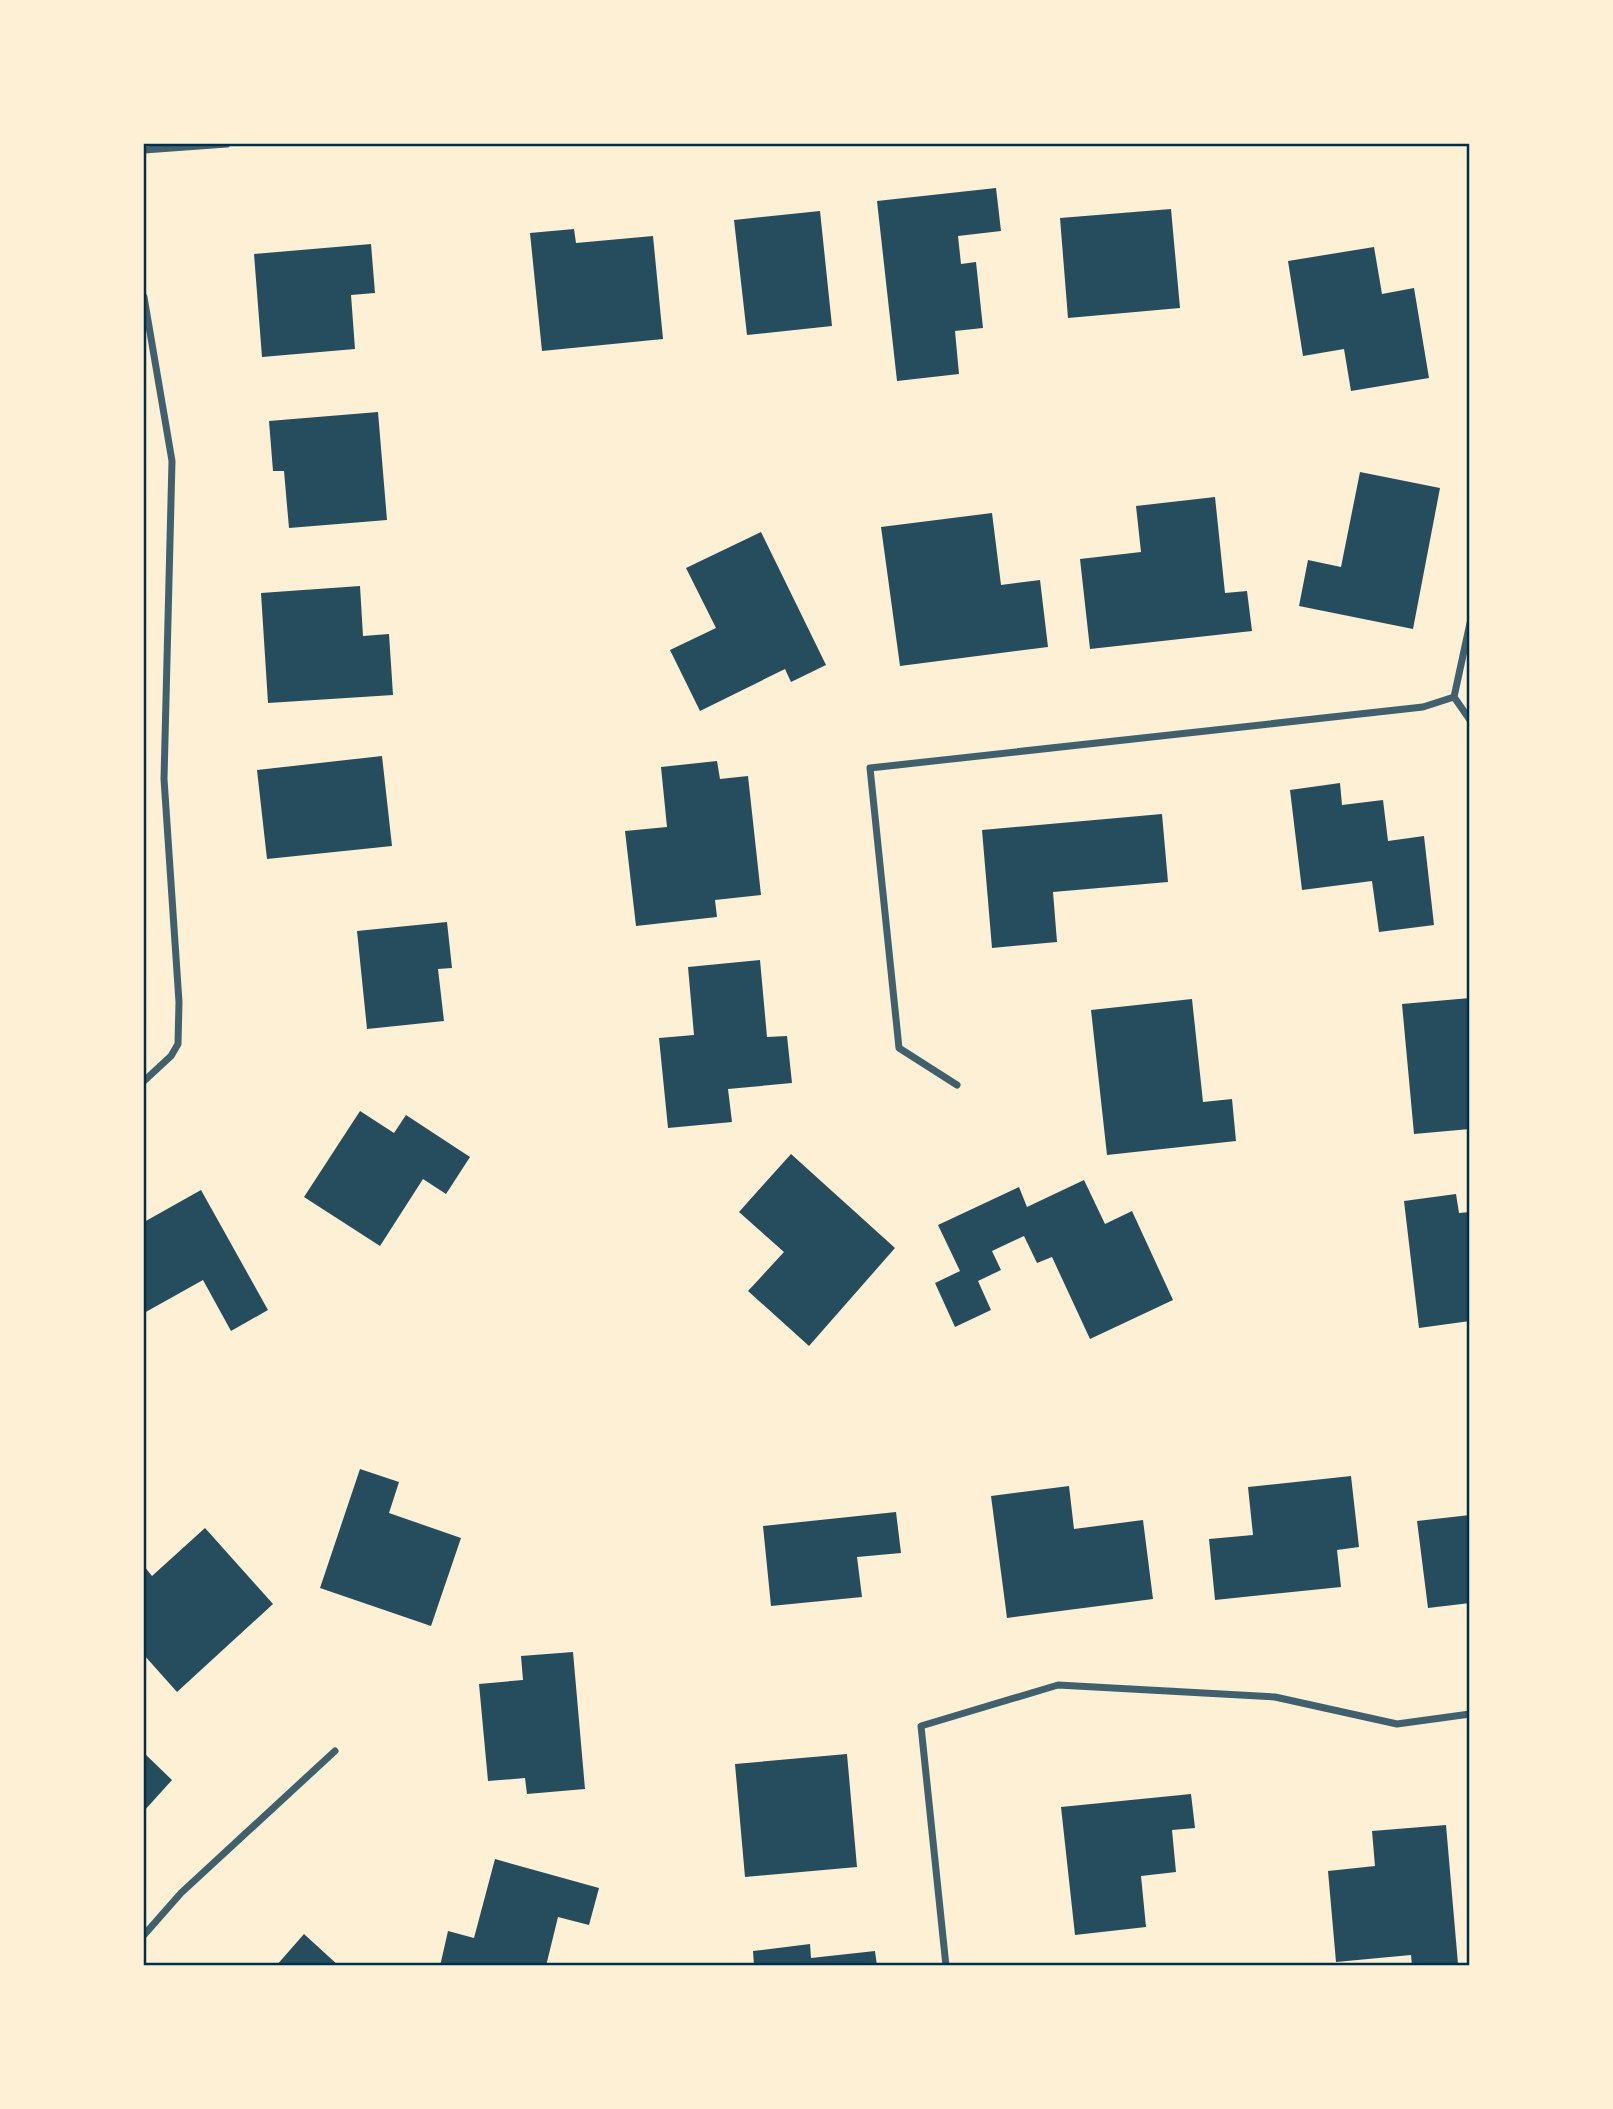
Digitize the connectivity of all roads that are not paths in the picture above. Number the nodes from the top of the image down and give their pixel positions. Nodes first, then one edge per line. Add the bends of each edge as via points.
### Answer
1 (227, 144) edge
2 (144, 150) edge
3 (144, 297) edge
4 (1469, 623) edge
5 (1454, 697) junction
6 (1469, 720) edge
7 (144, 1081) edge
8 (957, 1085) dead end
9 (1469, 1714) edge
10 (335, 1751) dead end
11 (144, 1935) edge
12 (946, 1965) edge

1 - 2 street
3 - 7 street via 172,461 164,779 179,1002 178,1044 172,1056
4 - 5 street
5 - 6 street
5 - 8 street via 1423,707 870,768 899,1048
9 - 12 street via 1397,1724 1275,1697 1058,1685 921,1726
10 - 11 street via 181,1893

